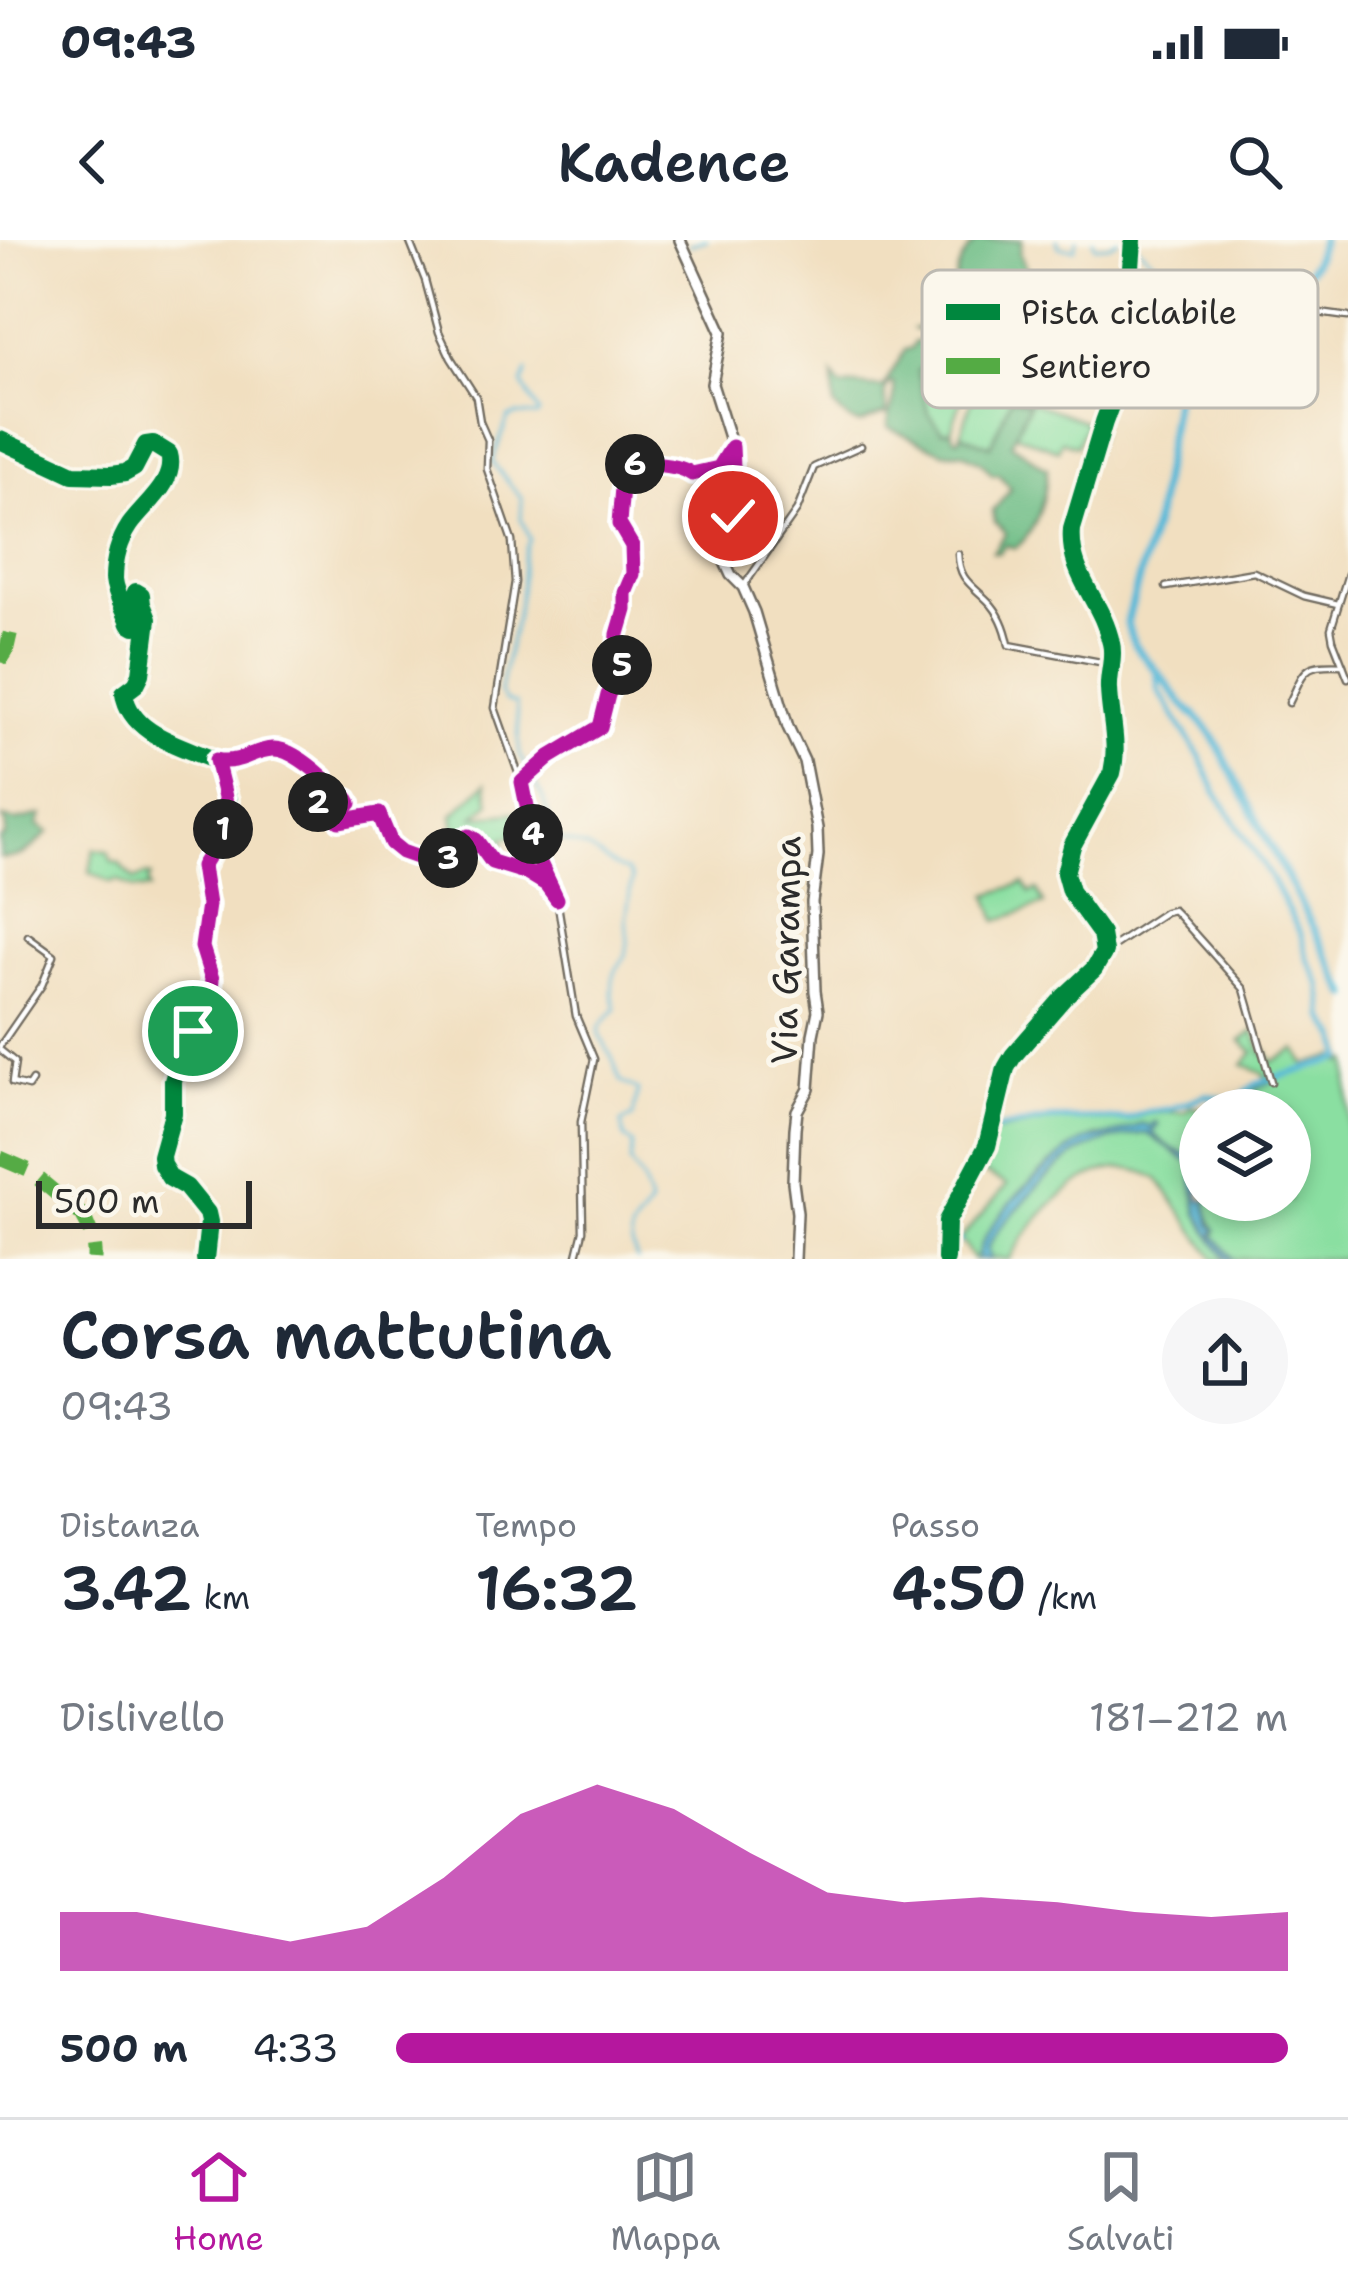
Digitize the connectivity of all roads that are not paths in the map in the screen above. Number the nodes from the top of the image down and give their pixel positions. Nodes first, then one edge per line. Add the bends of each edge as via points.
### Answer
1 (410, 240) edge
2 (680, 240) edge
3 (1133, 240) edge
4 (1133, 270) edge
5 (1318, 313) edge
6 (1348, 316) edge
7 (1109, 408) edge
8 (0, 440) edge
9 (861, 446) dead end
10 (732, 447) junction
11 (958, 554) dead end
12 (1348, 574) edge
13 (743, 587) junction
14 (1166, 587) dead end
15 (1338, 604) junction
16 (1111, 664) junction
17 (1342, 665) junction
18 (1348, 678) edge
19 (1289, 703) dead end
20 (216, 760) junction
21 (522, 782) junction
22 (557, 899) junction
23 (1101, 934) junction
24 (28, 936) dead end
25 (1115, 945) junction
26 (1104, 952) junction
27 (0, 1048) edge
28 (1270, 1080) dead end
29 (32, 1081) dead end
30 (206, 1259) edge
31 (576, 1259) edge
32 (795, 1259) edge
33 (946, 1259) edge

1 - 21 street via 439,332 476,398 487,469 512,542 513,602 494,700
2 - 10 street, Via Garampa via 722,332 712,384
3 - 4 street
5 - 6 street
7 - 16 street via 1071,543 1111,642
8 - 20 street via 73,474 125,473 151,444 169,454 164,484 127,530 116,562 114,584 130,623 138,622 136,592 148,619 141,674 124,693 125,704 153,733
9 - 13 street via 814,467 797,510
10 - 13 street, Via Garampa via 735,506 724,560
10 - 21 street via 719,468 698,474 627,467 619,524 634,566 618,634 620,677 600,727
11 - 16 street via 962,579 996,611 1009,645
12 - 15 street
13 - 32 street, Via Garampa via 804,760 817,828 818,1011 809,1089 795,1129
14 - 15 street via 1254,572
15 - 17 street via 1331,633
16 - 23 street via 1114,764 1065,873
17 - 18 street
17 - 19 street via 1310,667
20 - 22 street via 282,750 324,778 317,814 348,799 339,821 379,814 391,843 436,864 469,836 492,862 528,873
20 - 30 street via 228,812 201,872 210,999 179,1061 161,1156 165,1172 207,1213
21 - 22 street via 538,859
22 - 31 street via 576,1016 594,1059 581,1122
23 - 25 street
23 - 26 street
24 - 27 street via 55,955
25 - 26 street
25 - 28 street via 1173,910 1244,989
26 - 33 street via 1013,1056 991,1131 946,1228
27 - 29 street via 15,1062 12,1083

